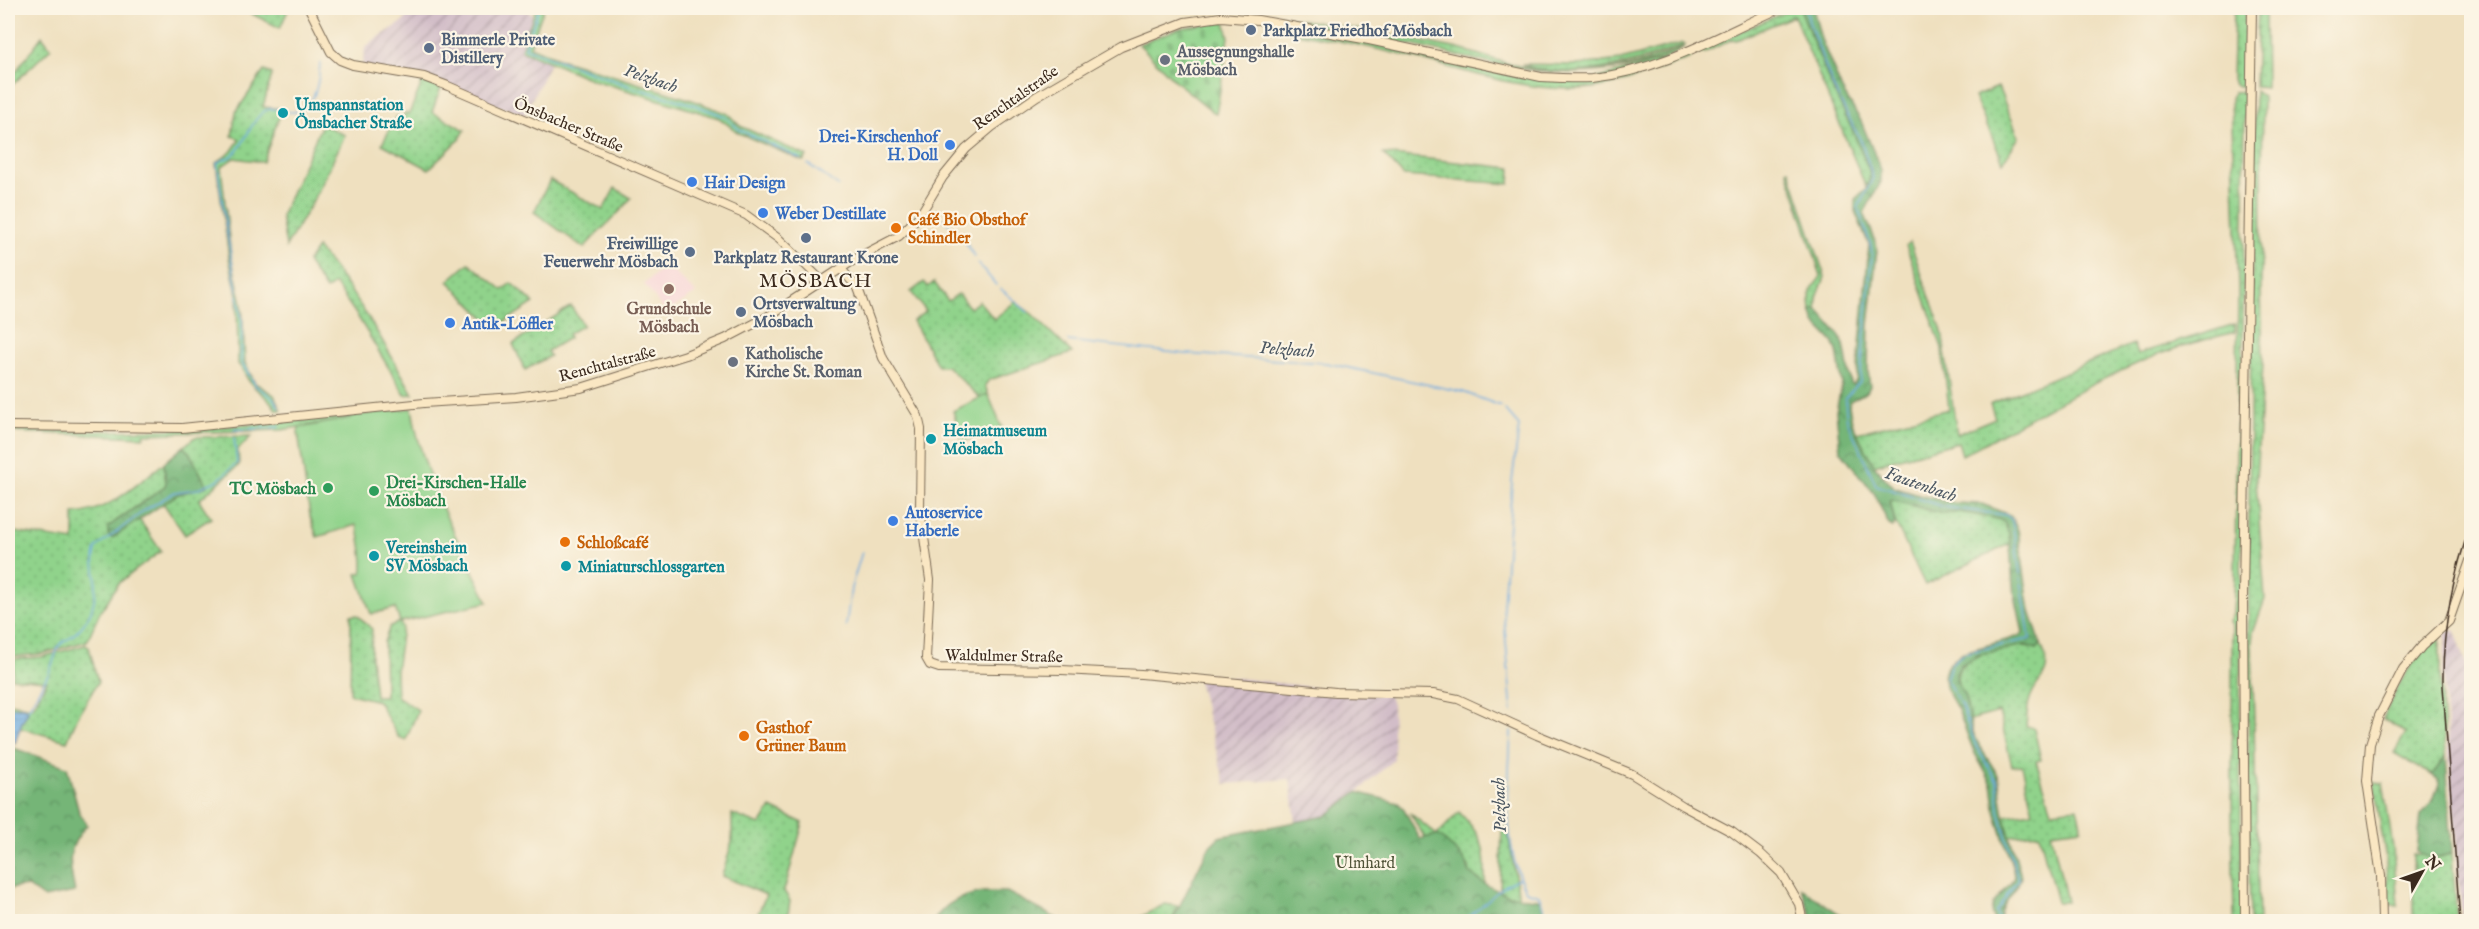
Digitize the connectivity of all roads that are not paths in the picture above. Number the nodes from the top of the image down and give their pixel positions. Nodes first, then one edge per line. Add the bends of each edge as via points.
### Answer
1 (309, 8) edge
2 (1781, 8) edge
3 (2253, 8) edge
4 (841, 268) junction
5 (822, 282) junction
6 (8, 426) edge
7 (2472, 555) edge
8 (1803, 921) edge
9 (2245, 921) edge
10 (2382, 921) edge

1 - 5 main road, Önsbacher Straße via 331,52 340,60 424,77 448,86 746,215 779,239
2 - 4 main road, Renchtalstraße via 1665,60 1592,78 1541,77 1258,20 1231,17 1185,22 1121,47 992,127 958,158 908,230
3 - 9 main road via 2243,597
4 - 5 main road, Renchtalstraße
4 - 8 main road, Waldulmer Straße via 858,288 883,358 918,416 921,429 920,509 930,580 926,658 930,665 1141,674 1352,693 1433,694 1458,699 1632,774 1732,832 1761,854 1791,888
5 - 6 main road, Renchtalstraße via 725,339 636,372 581,387 516,397 183,428
7 - 10 main road via 2449,621 2403,669 2379,716 2370,744 2367,781 2381,876

